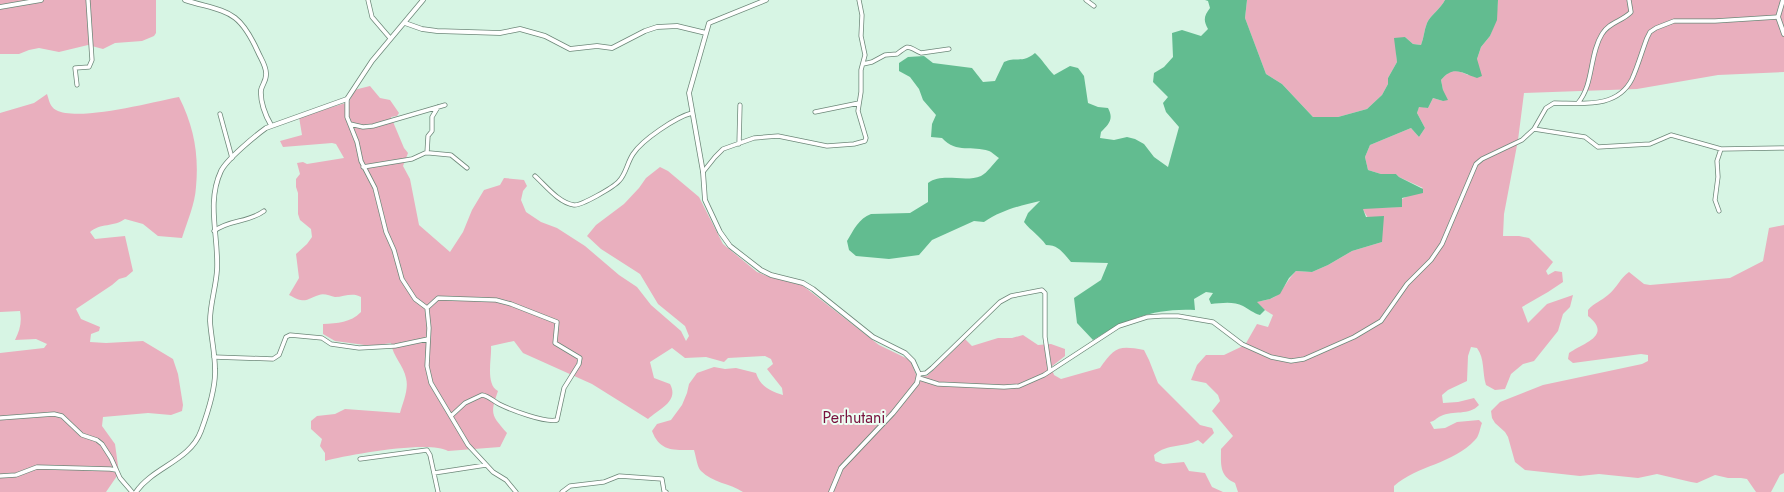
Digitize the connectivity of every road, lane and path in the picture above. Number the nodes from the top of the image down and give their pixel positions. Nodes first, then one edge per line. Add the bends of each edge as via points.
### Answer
1 (41, 0) edge
2 (88, 0) edge
3 (185, 0) edge
4 (368, 0) edge
5 (424, 0) edge
6 (766, 0) edge
7 (859, 0) edge
8 (1086, 0) edge
9 (1629, 0) edge
10 (1783, 0) edge
11 (1094, 6) dead end
12 (0, 7) edge
13 (1778, 16) junction
14 (405, 23) junction
15 (706, 33) junction
16 (1784, 34) edge
17 (390, 38) junction
18 (949, 49) dead end
19 (863, 64) junction
20 (77, 85) dead end
21 (347, 99) junction
22 (342, 102) junction
23 (859, 103) junction
24 (1578, 103) junction
25 (445, 105) dead end
26 (740, 105) dead end
27 (346, 106) junction
28 (438, 107) junction
29 (815, 112) dead end
30 (692, 113) junction
31 (220, 114) dead end
32 (350, 124) junction
33 (271, 125) junction
34 (1534, 129) junction
35 (738, 144) junction
36 (1784, 148) edge
37 (1721, 149) junction
38 (427, 152) junction
39 (232, 158) junction
40 (364, 167) junction
41 (467, 168) dead end
42 (703, 172) junction
43 (535, 176) dead end
44 (264, 211) dead end
45 (1719, 211) dead end
46 (214, 231) junction
47 (427, 308) junction
48 (428, 339) junction
49 (214, 358) junction
50 (1050, 371) junction
51 (919, 376) junction
52 (451, 416) junction
53 (0, 418) edge
54 (360, 459) dead end
55 (486, 465) junction
56 (116, 470) junction
57 (434, 473) junction
58 (0, 476) edge
59 (132, 492) edge
60 (136, 492) edge
61 (438, 492) edge
62 (516, 492) edge
63 (562, 492) edge
64 (666, 492) edge
65 (831, 492) edge

1 - 12 street
2 - 20 street via 92,60 89,67 75,68
3 - 33 street via 228,12 247,31 266,70 261,95
4 - 17 street via 372,17
5 - 14 street
6 - 15 street via 712,22 707,26
7 - 19 street via 865,55
8 - 11 street
9 - 24 street via 1632,12 1606,28 1599,40 1586,89
10 - 13 street
13 - 16 street
13 - 24 street via 1666,23 1650,32 1646,38 1632,78 1621,94 1610,100
14 - 15 street via 437,31 500,33 520,29 545,36 570,49 597,46 612,48 657,27 677,26
14 - 17 street
15 - 30 street via 701,57 689,89
17 - 21 street
18 - 19 street via 921,53 908,47 898,54 885,54
19 - 23 street
21 - 22 street
21 - 27 street
22 - 27 street
22 - 33 street
23 - 29 street
23 - 35 street via 858,111 866,138 864,142 827,146 772,136 754,138
24 - 34 street via 1549,105
25 - 28 street
26 - 35 street
27 - 32 street
28 - 32 street via 373,126
28 - 38 street via 432,117
30 - 42 street
30 - 43 street via 682,116 646,141 633,154 619,181 580,205 572,205 561,200
31 - 39 street
32 - 40 street
33 - 39 street via 256,135
34 - 37 street via 1580,135 1598,147 1650,144 1671,135
34 - 50 street via 1522,140 1476,164 1442,244 1431,260 1407,284 1381,321 1354,338 1296,361 1285,361 1242,344 1217,324 1168,315 1147,317 1109,331
35 - 42 street via 723,149
36 - 37 street
37 - 45 street via 1717,161 1715,200
38 - 40 street via 412,159
38 - 41 street via 451,154
39 - 46 street via 222,170 216,186 213,207
40 - 47 street via 375,188 402,279 415,299
42 - 51 street via 705,200 720,232 730,246 761,270 803,283 813,289 873,337 910,357
44 - 46 street via 254,218 224,224
46 - 49 street via 217,270 210,320
47 - 48 street
47 - 52 street via 438,298 503,301 557,322 556,343 580,358 564,388 557,420 517,411 482,395 465,403
48 - 49 street via 395,346 359,348 331,344 322,338 290,335 286,337 279,355 273,359
48 - 52 street via 430,383
49 - 60 street via 215,379 197,439 180,457
50 - 51 street via 1013,387 938,384
50 - 51 street via 1045,337 1045,293 1042,290 1011,296 1000,302 932,368
51 - 65 street via 893,413 841,468
52 - 55 street via 463,438
53 - 56 street via 54,414 62,416 78,432 102,444
54 - 57 street via 428,450
55 - 57 street
55 - 62 street via 506,480
56 - 58 street via 37,468 16,475
56 - 59 street
57 - 61 street
63 - 64 street via 570,486 604,482 626,476 662,479

